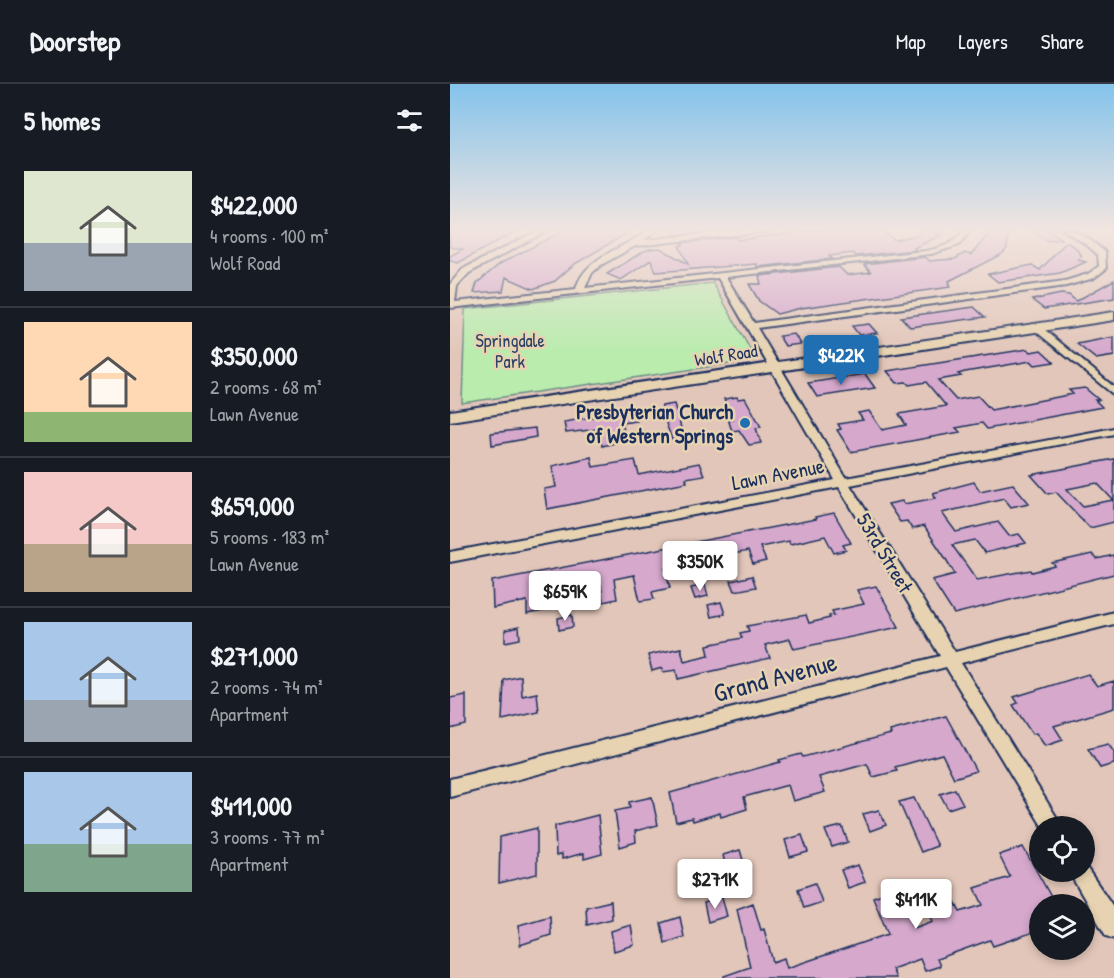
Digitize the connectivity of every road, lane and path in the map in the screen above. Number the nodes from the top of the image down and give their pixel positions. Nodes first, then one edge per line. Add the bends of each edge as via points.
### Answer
1 (467, 271) edge
2 (589, 271) edge
3 (773, 271) edge
4 (1098, 271) edge
5 (722, 277) junction
6 (580, 292) junction
7 (450, 305) edge
8 (1114, 316) edge
9 (753, 326) junction
10 (1036, 327) junction
11 (776, 367) junction
12 (1114, 392) edge
13 (450, 416) edge
14 (1114, 430) edge
15 (842, 482) junction
16 (450, 556) edge
17 (1114, 618) edge
18 (950, 658) junction
19 (450, 788) edge
20 (1046, 816) edge
21 (1085, 882) edge
22 (1114, 928) edge

1 - 7 street via 453,286
2 - 6 street via 580,284
3 - 5 street
4 - 9 street via 1066,283
5 - 6 street
5 - 9 street, 53rd Street
6 - 7 street
8 - 10 main road, Wolf Road
9 - 11 street, 53rd Street
10 - 11 main road, Wolf Road
10 - 12 street
11 - 13 main road, Wolf Road
11 - 15 street, 53rd Street
14 - 15 street, Lawn Avenue
15 - 16 street, Lawn Avenue
15 - 18 street, 53rd Street
17 - 18 street, Grand Avenue
18 - 19 street, Grand Avenue
18 - 20 street, 53rd Street
21 - 22 street

